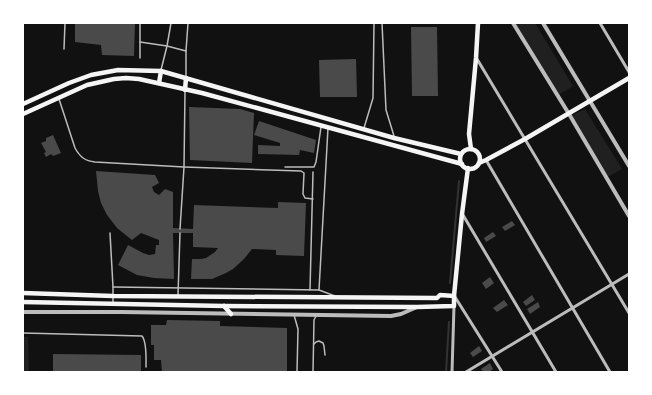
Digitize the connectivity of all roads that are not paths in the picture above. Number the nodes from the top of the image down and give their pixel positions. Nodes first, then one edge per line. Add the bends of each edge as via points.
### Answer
1 (65, 23) edge
2 (140, 23) edge
3 (171, 23) edge
4 (188, 23) edge
5 (374, 23) edge
6 (382, 23) edge
7 (478, 23) edge
8 (513, 23) edge
9 (543, 23) edge
10 (600, 23) edge
11 (140, 42) junction
12 (167, 46) junction
13 (64, 49) dead end
14 (186, 51) junction
15 (140, 58) dead end
16 (476, 58) junction
17 (160, 71) junction
18 (629, 72) edge
19 (186, 78) junction
20 (629, 78) edge
21 (158, 84) junction
22 (185, 90) junction
23 (59, 97) junction
24 (590, 101) junction
25 (23, 104) edge
26 (23, 114) edge
27 (569, 114) junction
28 (321, 126) junction
29 (328, 127) junction
30 (364, 129) junction
31 (394, 138) junction
32 (525, 139) junction
33 (471, 149) junction
34 (461, 154) junction
35 (486, 160) junction
36 (478, 163) junction
37 (462, 164) junction
38 (285, 166) dead end
39 (629, 166) edge
40 (184, 167) junction
41 (468, 168) junction
42 (313, 172) dead end
43 (313, 199) junction
44 (462, 214) junction
45 (629, 216) edge
46 (180, 229) dead end
47 (110, 233) dead end
48 (180, 233) dead end
49 (629, 274) edge
50 (455, 281) junction
51 (612, 284) junction
52 (113, 287) junction
53 (178, 288) junction
54 (310, 290) junction
55 (320, 290) junction
56 (23, 294) edge
57 (113, 296) junction
58 (178, 296) junction
59 (454, 296) junction
60 (339, 297) junction
61 (438, 297) junction
62 (23, 302) edge
63 (113, 304) junction
64 (224, 306) junction
65 (454, 306) junction
66 (437, 307) junction
67 (572, 307) junction
68 (417, 308) junction
69 (23, 312) edge
70 (629, 313) edge
71 (231, 314) junction
72 (294, 315) junction
73 (317, 315) junction
74 (532, 332) junction
75 (23, 333) edge
76 (313, 346) junction
77 (325, 355) dead end
78 (492, 356) junction
79 (146, 367) dead end
80 (298, 372) edge
81 (313, 372) edge
82 (452, 372) edge
83 (466, 372) edge
84 (502, 372) edge
85 (556, 372) edge
86 (610, 372) edge

1 - 13 lane
2 - 11 lane
3 - 12 lane
4 - 14 lane
5 - 30 lane via 373,98
6 - 31 lane via 386,110
7 - 16 main road
8 - 27 street
9 - 24 street
10 - 18 street
11 - 12 lane
11 - 15 lane
12 - 14 lane
12 - 17 lane
14 - 19 lane
16 - 32 street
16 - 33 main road via 469,134
17 - 19 main road
17 - 21 main road
17 - 25 main road via 118,70 91,75
19 - 22 main road
19 - 30 main road
20 - 24 main road
21 - 22 main road
21 - 23 main road via 138,79 114,79 87,85
22 - 28 main road
22 - 40 lane
23 - 26 main road
23 - 40 lane via 75,148 82,158 95,162
24 - 27 main road
24 - 39 street
27 - 32 main road
27 - 45 street
28 - 29 main road
28 - 38 lane via 314,167
29 - 37 main road
29 - 55 lane
30 - 31 main road
31 - 34 main road
32 - 35 main road
32 - 51 street
33 - 34 main road
33 - 36 main road via 479,155
34 - 37 main road
35 - 36 main road
35 - 67 street
36 - 41 main road
37 - 41 main road
40 - 43 lane via 300,171 304,173 303,194 306,198
40 - 46 lane
41 - 44 main road
42 - 43 lane
43 - 54 lane
44 - 50 main road
44 - 74 street
47 - 52 lane
48 - 53 lane
49 - 51 street
50 - 59 main road
50 - 61 main road via 450,290
51 - 67 street
51 - 70 street
52 - 53 lane
52 - 57 lane
53 - 54 lane
53 - 58 lane
54 - 55 lane
55 - 60 lane
56 - 57 main road
57 - 58 main road
57 - 63 lane
58 - 60 main road
59 - 61 main road
59 - 65 main road
59 - 78 street
60 - 61 main road
61 - 66 main road
62 - 63 main road
63 - 64 main road
64 - 68 main road
64 - 71 main road
65 - 66 main road
65 - 82 street
66 - 68 main road
67 - 74 street
67 - 86 street
68 - 73 street via 391,316
69 - 71 street
71 - 72 street
72 - 73 street
72 - 80 lane via 298,330
73 - 76 lane via 314,320
74 - 78 street
74 - 85 street
75 - 79 lane via 142,336
76 - 77 lane via 316,342 322,342
76 - 81 lane
78 - 83 street
78 - 84 street

